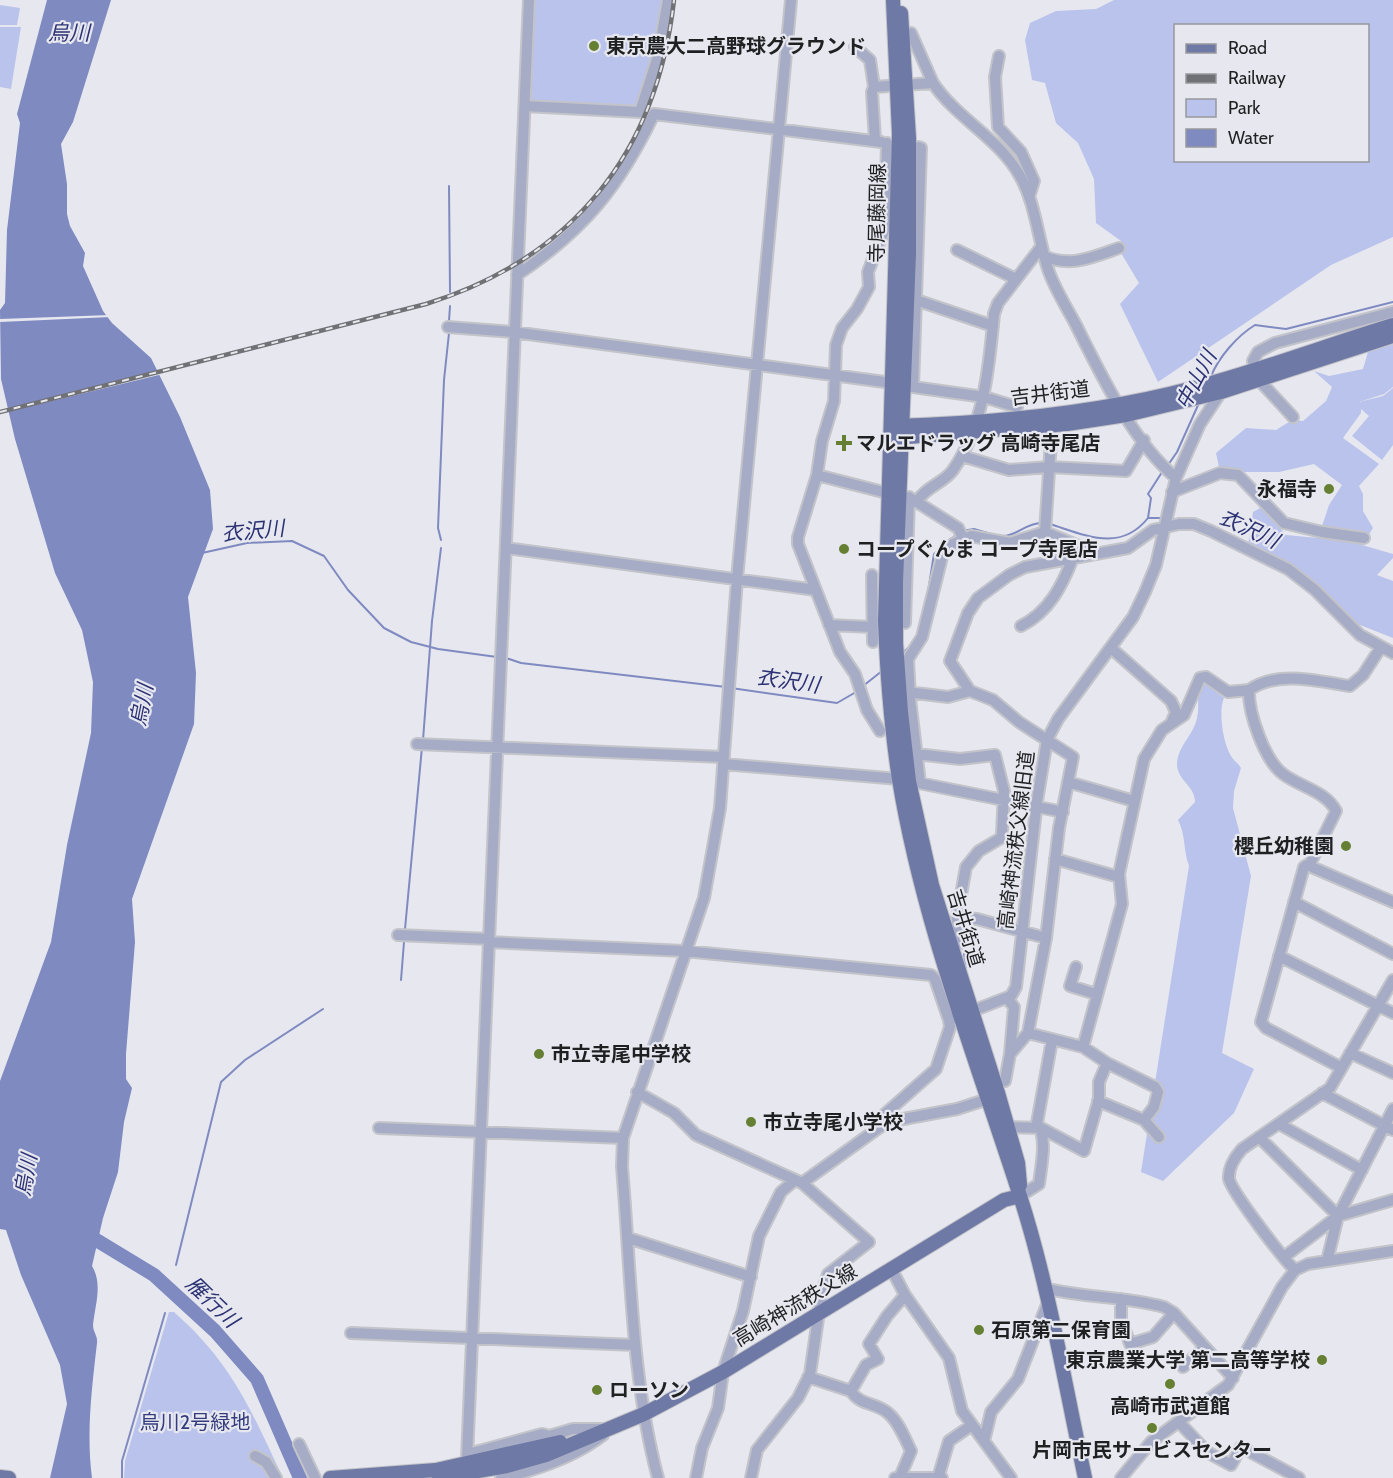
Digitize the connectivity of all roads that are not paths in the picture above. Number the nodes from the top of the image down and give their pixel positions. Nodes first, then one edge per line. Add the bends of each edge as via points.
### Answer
1 (530, 0) edge
2 (668, 0) edge
3 (791, 0) edge
4 (892, 0) edge
5 (899, 0) edge
6 (911, 33) dead end
7 (855, 47) dead end
8 (999, 56) dead end
9 (933, 83) junction
10 (902, 85) junction
11 (874, 87) junction
12 (525, 106) junction
13 (779, 128) junction
14 (875, 141) junction
15 (918, 147) dead end
16 (1029, 198) junction
17 (1119, 248) dead end
18 (957, 250) dead end
19 (1043, 252) junction
20 (517, 275) junction
21 (1016, 279) junction
22 (916, 300) junction
23 (1393, 312) edge
24 (1393, 325) edge
25 (993, 326) junction
26 (448, 327) dead end
27 (513, 332) junction
28 (1393, 336) edge
29 (759, 365) junction
30 (1257, 374) junction
31 (833, 376) junction
32 (903, 385) junction
33 (1211, 389) junction
34 (984, 397) junction
35 (1017, 407) dead end
36 (1122, 410) junction
37 (1293, 417) dead end
38 (974, 426) junction
39 (1052, 426) junction
40 (897, 432) junction
41 (1144, 440) junction
42 (962, 456) junction
43 (1049, 467) junction
44 (1169, 471) junction
45 (817, 476) junction
46 (1172, 492) junction
47 (904, 496) junction
48 (1163, 526) junction
49 (1045, 532) junction
50 (963, 538) junction
51 (1364, 538) dead end
52 (506, 548) junction
53 (1096, 553) junction
54 (1073, 558) junction
55 (872, 575) dead end
56 (737, 579) junction
57 (816, 590) junction
58 (905, 623) dead end
59 (829, 625) junction
60 (1021, 626) dead end
61 (872, 627) junction
62 (873, 642) dead end
63 (1381, 647) junction
64 (1111, 648) junction
65 (1393, 653) edge
66 (1248, 690) junction
67 (970, 691) junction
68 (908, 692) junction
69 (1171, 724) junction
70 (880, 731) dead end
71 (1047, 740) junction
72 (417, 744) dead end
73 (496, 747) junction
74 (916, 753) junction
75 (723, 760) junction
76 (909, 781) junction
77 (1068, 782) junction
78 (1003, 801) junction
79 (1134, 801) junction
80 (1036, 808) junction
81 (1064, 812) junction
82 (1055, 859) junction
83 (1309, 866) junction
84 (1119, 877) junction
85 (1294, 902) junction
86 (1393, 902) edge
87 (957, 917) junction
88 (1022, 933) junction
89 (398, 935) dead end
90 (1046, 938) junction
91 (489, 941) junction
92 (951, 948) junction
93 (684, 951) junction
94 (1393, 954) edge
95 (1279, 956) junction
96 (1076, 967) dead end
97 (1393, 980) edge
98 (1096, 994) junction
99 (1007, 998) junction
100 (1378, 1005) junction
101 (1393, 1013) edge
102 (961, 1016) junction
103 (1028, 1033) junction
104 (1052, 1040) junction
105 (1083, 1047) junction
106 (1350, 1053) junction
107 (1010, 1054) junction
108 (1107, 1063) junction
109 (1340, 1066) junction
110 (1393, 1073) edge
111 (1005, 1081) dead end
112 (637, 1092) junction
113 (1322, 1093) junction
114 (988, 1099) junction
115 (1098, 1101) junction
116 (1393, 1109) edge
117 (1144, 1120) junction
118 (877, 1121) dead end
119 (1279, 1124) junction
120 (1008, 1127) junction
121 (379, 1128) dead end
122 (1041, 1128) junction
123 (1389, 1128) edge
124 (479, 1131) junction
125 (1159, 1137) dead end
126 (1259, 1137) junction
127 (623, 1138) junction
128 (1362, 1170) junction
129 (799, 1182) junction
130 (1020, 1196) junction
131 (1393, 1200) edge
132 (1338, 1216) junction
133 (628, 1238) junction
134 (1393, 1251) edge
135 (1284, 1257) junction
136 (1328, 1261) junction
137 (892, 1270) junction
138 (1294, 1270) junction
139 (751, 1277) junction
140 (1044, 1288) junction
141 (905, 1294) junction
142 (1121, 1299) junction
143 (1048, 1302) junction
144 (818, 1313) junction
145 (1174, 1313) junction
146 (351, 1333) dead end
147 (473, 1339) junction
148 (635, 1345) junction
149 (1205, 1347) junction
150 (1183, 1367) dead end
151 (723, 1372) junction
152 (808, 1377) junction
153 (1233, 1378) junction
154 (851, 1391) junction
155 (644, 1414) junction
156 (1179, 1422) junction
157 (972, 1425) junction
158 (610, 1429) junction
159 (586, 1437) junction
160 (984, 1441) junction
161 (299, 1444) dead end
162 (255, 1456) dead end
163 (0, 1477) edge
164 (898, 1477) edge
165 (9, 1478) edge
166 (276, 1478) edge
167 (315, 1478) edge
168 (330, 1478) edge
169 (336, 1478) edge
170 (440, 1478) edge
171 (501, 1478) edge
172 (658, 1478) edge
173 (696, 1478) edge
174 (751, 1478) edge
175 (938, 1478) edge
176 (942, 1478) edge
177 (1011, 1478) edge
178 (1085, 1478) edge
179 (1121, 1478) edge
180 (1299, 1478) edge

1 - 12 street
2 - 12 street via 658,56 640,111
3 - 13 street
4 - 10 main road, 寺尾藤岡線
5 - 10 main road, 寺尾藤岡線
6 - 9 street
7 - 11 street via 870,60
8 - 16 street via 995,77 998,126 1026,161 1034,181
9 - 10 street
9 - 16 street via 955,109 1006,154
10 - 11 street
10 - 32 main road, 寺尾藤岡線 via 909,242
11 - 14 street
12 - 20 street
13 - 14 street
13 - 20 street via 654,114 625,170 585,221 553,251
13 - 29 street
14 - 31 street via 888,143 885,228 868,272 869,287 842,328
15 - 22 street via 921,148
16 - 19 street
17 - 19 street via 1067,262
18 - 21 street
19 - 21 street
19 - 36 street via 1056,288
20 - 27 street
21 - 25 street via 998,303
22 - 25 street
22 - 32 street
23 - 30 street via 1275,344 1258,352 1253,361
24 - 30 main road, 吉井街道
25 - 34 street
26 - 27 street
27 - 29 street
27 - 52 street
28 - 30 main road, 吉井街道
29 - 31 street
29 - 56 street
30 - 33 main road, 吉井街道
30 - 37 street
31 - 32 street
31 - 45 street via 834,401
32 - 34 street
32 - 40 main road, 寺尾藤岡線
33 - 36 main road, 吉井街道
33 - 36 main road, 吉井街道 via 1193,400
33 - 44 street, 高崎神流秩父線旧道 via 1200,424
34 - 35 street
34 - 38 street
36 - 38 main road, 吉井街道 via 1069,412
36 - 39 main road, 吉井街道
36 - 41 street
38 - 39 main road, 吉井街道
38 - 40 main road, 吉井街道
38 - 42 street
39 - 43 street
40 - 47 main road
41 - 43 street via 1126,471
41 - 44 street
42 - 43 street via 1009,470
42 - 47 street via 950,474 924,490
43 - 49 street
44 - 46 street, 高崎神流秩父線旧道
45 - 47 street
45 - 57 street via 798,544
46 - 48 street, 高崎神流秩父線旧道
46 - 51 street via 1220,473 1238,475 1284,522
47 - 50 street via 958,528
47 - 58 street
47 - 76 main road, 吉井街道 via 896,643
47 - 76 main road, 吉井街道 via 886,657
48 - 53 street via 1128,548
48 - 63 street via 1194,524 1288,569 1360,635
48 - 64 street, 高崎神流秩父線旧道 via 1156,566 1145,592
49 - 50 street via 1010,543 978,535
49 - 53 street
50 - 68 street via 943,554 938,566 922,637 908,659
52 - 56 street
52 - 73 street
53 - 54 street
54 - 60 street via 1062,585 1037,618
54 - 67 street via 1025,567 978,598 950,656
55 - 61 street
56 - 57 street
56 - 75 street
57 - 59 street
59 - 61 street
59 - 70 street
61 - 62 street
63 - 65 street
63 - 66 street via 1363,675 1350,686 1284,679 1260,682
64 - 69 street via 1171,700 1176,711
64 - 71 street, 高崎神流秩父線旧道
66 - 69 street via 1228,692 1206,676 1200,678 1184,715
66 - 83 street via 1257,732 1272,764 1331,801 1335,811
67 - 68 street via 948,697
67 - 71 street via 993,700
68 - 74 street
69 - 79 street via 1158,735 1144,759
71 - 77 street via 1073,757
71 - 80 street, 高崎神流秩父線旧道
72 - 73 street
73 - 75 street
73 - 91 street
74 - 76 street
74 - 78 street via 960,759 995,755
75 - 76 street
75 - 93 street via 704,898
76 - 78 street
76 - 92 main road, 吉井街道 via 932,885
76 - 102 main road, 吉井街道 via 923,890
77 - 79 street
77 - 81 street
78 - 80 street
78 - 87 street via 1002,834 969,861
79 - 84 street
80 - 81 street
80 - 88 street, 高崎神流秩父線旧道
81 - 82 street
82 - 84 street
82 - 90 street
83 - 85 street via 1304,867
83 - 86 street
84 - 98 street via 1122,904
85 - 94 street
85 - 95 street
87 - 88 street
87 - 92 street via 959,943
88 - 90 street
88 - 99 street, 高崎神流秩父線旧道 via 1016,987
89 - 91 street
90 - 103 street
91 - 93 street
91 - 124 street
92 - 102 main road, 吉井街道
93 - 102 street via 931,975
93 - 112 street
95 - 100 street
95 - 109 street via 1262,1025
96 - 98 street via 1070,986
97 - 100 street
98 - 105 street
99 - 102 street
99 - 107 street via 1014,1007
100 - 101 street
100 - 106 street
102 - 114 main road, 吉井街道
102 - 118 street via 950,1027 936,1070
102 - 120 main road, 吉井街道
103 - 104 street
103 - 107 street
104 - 105 street
104 - 122 street via 1037,1123
105 - 108 street
106 - 109 street
106 - 110 street
107 - 111 street
108 - 115 street via 1099,1083
108 - 117 street via 1155,1087 1158,1092 1154,1107
109 - 113 street via 1330,1088
112 - 127 street
112 - 129 street via 674,1113 696,1135
113 - 119 street
113 - 123 street
114 - 129 street via 880,1127
114 - 130 main road, 吉井街道
115 - 117 street
115 - 122 street via 1084,1151
116 - 123 street
117 - 125 street
119 - 126 street
119 - 128 street
120 - 122 street
120 - 130 main road, 吉井街道 via 1018,1163
121 - 124 street
122 - 130 street via 1038,1184
123 - 128 street
124 - 127 street
124 - 147 street
126 - 132 street
126 - 135 street via 1237,1155 1229,1178
127 - 133 street
128 - 132 street
129 - 139 street via 781,1192 759,1236
129 - 144 street via 869,1242 828,1274
130 - 137 main road, 高崎神流秩父線 via 1004,1200
130 - 140 main road, 吉井街道
131 - 132 street
132 - 135 street
132 - 136 street
133 - 139 street
133 - 148 street
134 - 136 street
135 - 138 street
136 - 138 street
137 - 141 street
137 - 144 main road, 高崎神流秩父線
138 - 153 street
139 - 151 street
140 - 142 street
140 - 143 main road, 吉井街道
141 - 154 street via 869,1344 878,1359 866,1365
141 - 157 street via 949,1358 962,1411
142 - 145 street via 1164,1306
142 - 145 street via 1121,1319 1130,1344 1153,1337
143 - 160 street via 1018,1379 991,1412
143 - 178 main road, 吉井街道
144 - 151 main road, 高崎神流秩父線
144 - 152 street
145 - 149 street
146 - 147 street
147 - 148 street
147 - 158 street via 467,1456 542,1434
148 - 155 street
149 - 150 street
149 - 153 street
151 - 155 main road, 高崎神流秩父線
151 - 173 street via 717,1408
152 - 154 street
152 - 174 street via 798,1398 757,1450
153 - 156 street
154 - 164 street via 856,1400 888,1412 898,1426 911,1451
155 - 158 main road, 高崎神流秩父線
155 - 172 street
156 - 179 street via 1151,1443
156 - 180 street via 1207,1452 1231,1464 1241,1447
157 - 160 street
157 - 175 street via 950,1441
158 - 159 main road, 高崎神流秩父線
158 - 171 street via 585,1449 540,1469
159 - 169 main road, 高崎神流秩父線 via 436,1470
159 - 170 main road, 高崎神流秩父線 via 507,1467
160 - 177 street
161 - 167 street
162 - 166 street via 266,1462
163 - 165 main road
164 - 175 street
168 - 169 main road, 高崎神流秩父線
175 - 176 street

